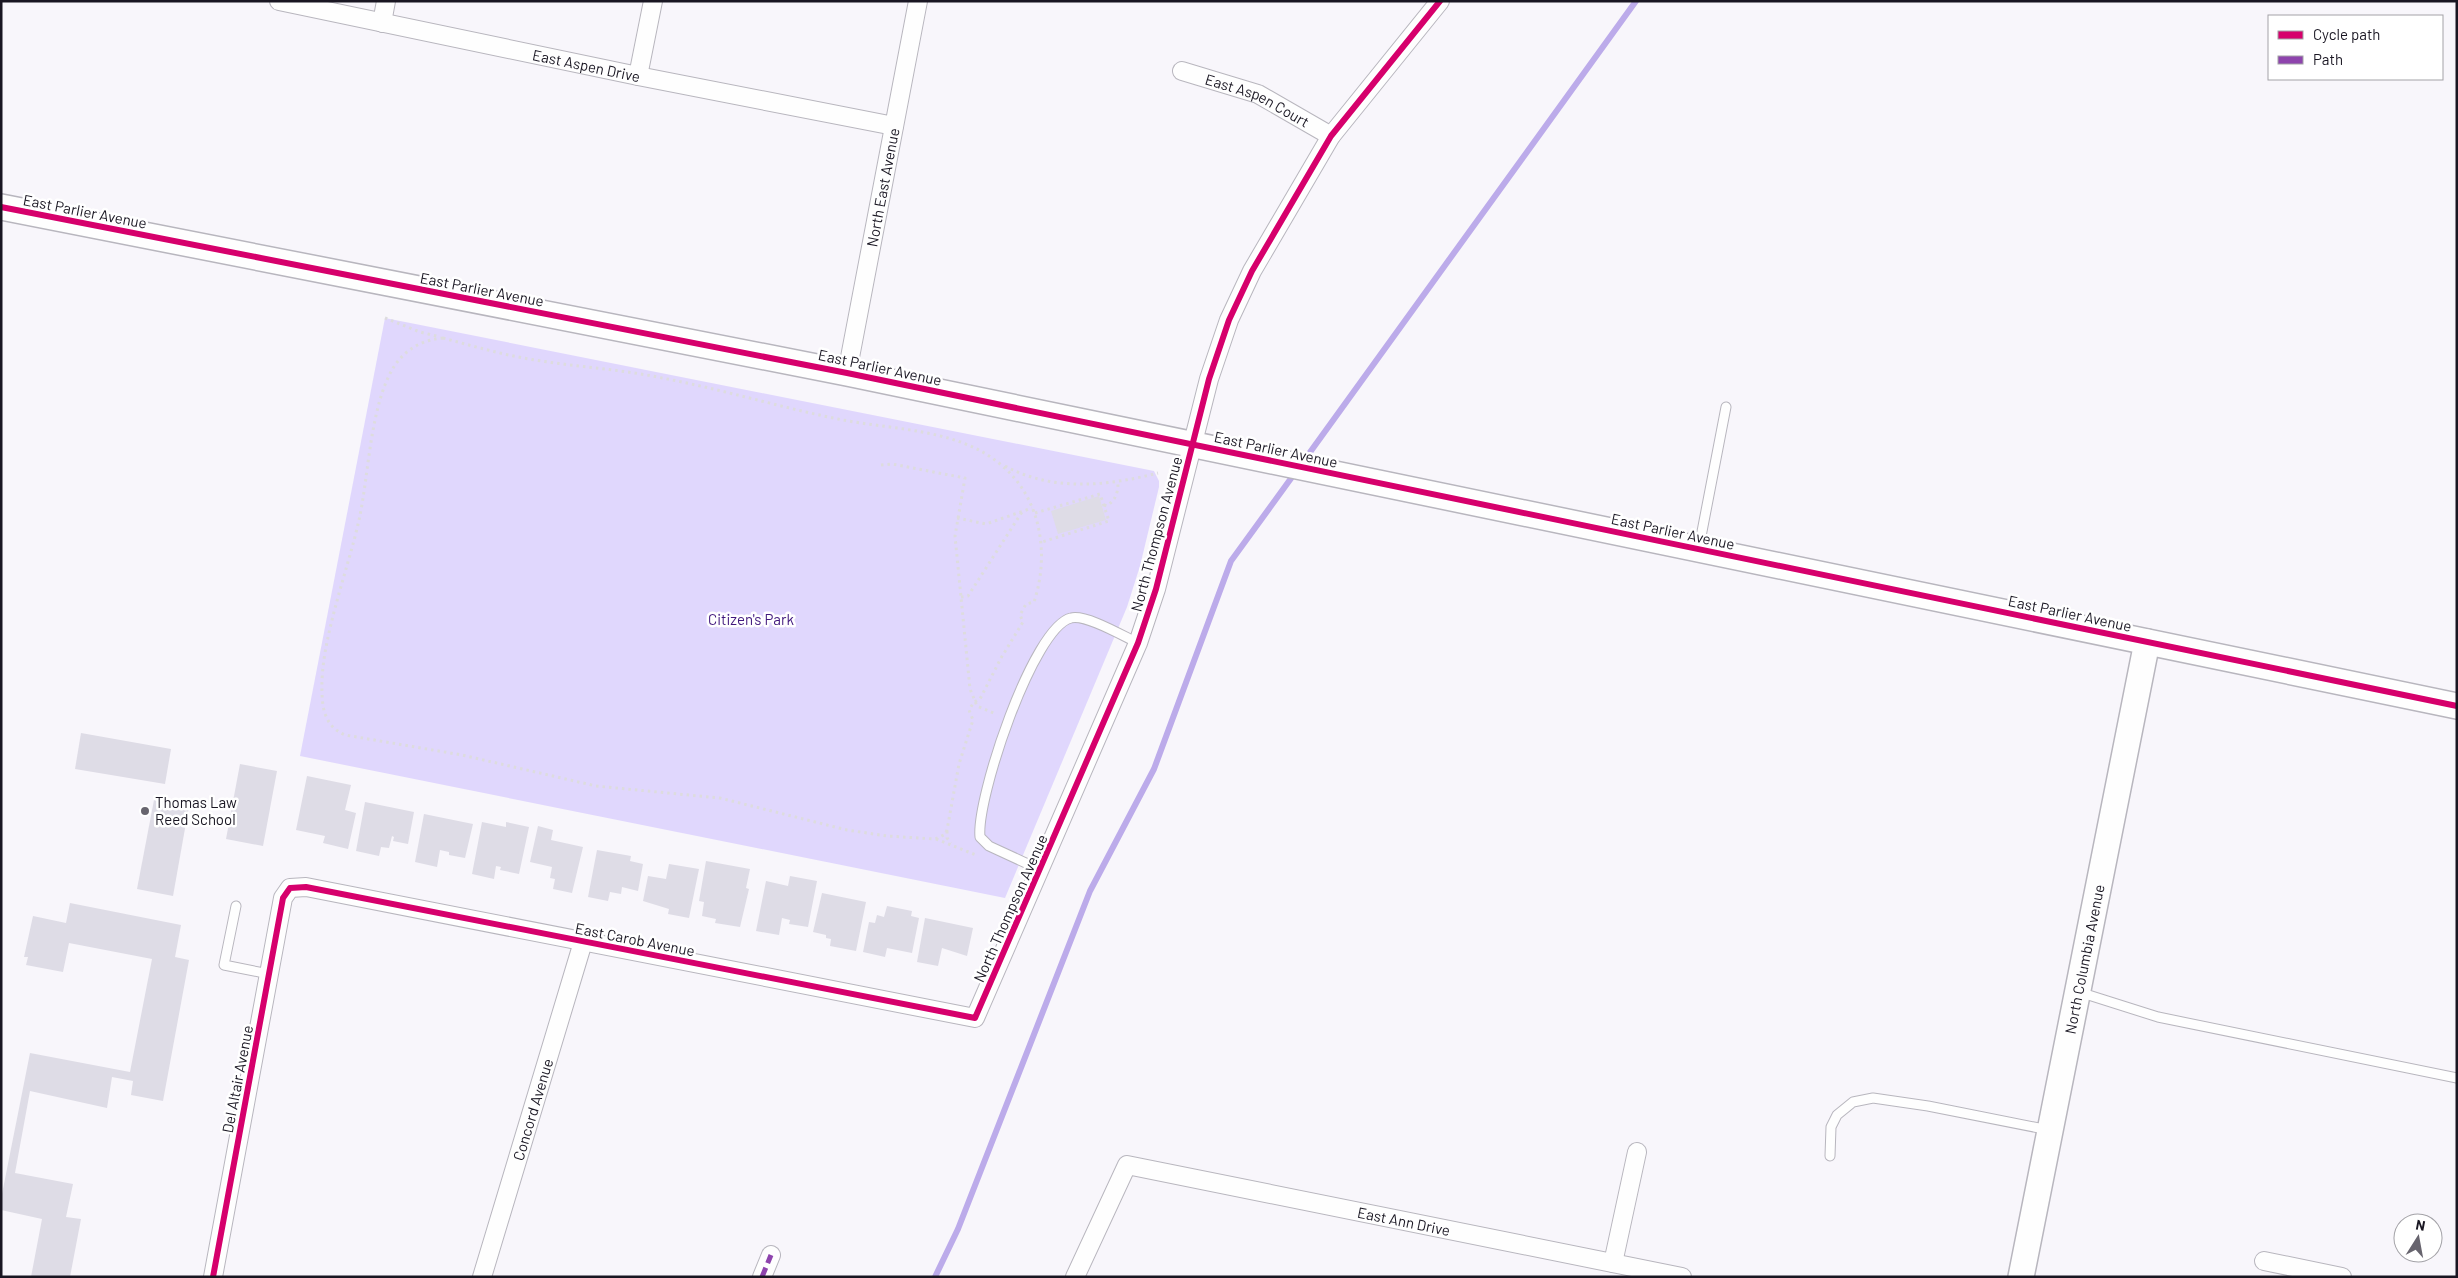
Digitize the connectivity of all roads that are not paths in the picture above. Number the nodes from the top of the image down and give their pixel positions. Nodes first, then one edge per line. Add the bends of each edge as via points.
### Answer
1 (279, 1) edge
2 (386, 1) edge
3 (653, 1) edge
4 (918, 1) edge
5 (1440, 1) edge
6 (382, 23) junction
7 (1182, 71) dead end
8 (638, 76) junction
9 (894, 126) junction
10 (1331, 136) junction
11 (1, 207) edge
12 (847, 373) junction
13 (1726, 407) dead end
14 (1192, 445) junction
15 (1698, 550) junction
16 (2147, 642) junction
17 (1138, 643) junction
18 (2457, 706) edge
19 (1041, 870) junction
20 (290, 888) joint
21 (236, 906) dead end
22 (583, 942) junction
23 (269, 974) junction
24 (2078, 992) junction
25 (975, 1018) joint
26 (2457, 1078) edge
27 (2052, 1130) junction
28 (1637, 1152) dead end
29 (1830, 1156) dead end
30 (771, 1255) dead end
31 (2264, 1261) dead end
32 (1613, 1263) junction
33 (213, 1277) edge
34 (482, 1277) edge
35 (762, 1277) edge
36 (1075, 1277) edge
37 (1682, 1277) edge
38 (2021, 1277) edge
39 (2342, 1277) edge

1 - 6 street, East Aspen Drive
2 - 6 street
3 - 8 street
4 - 9 street, North East Avenue
5 - 10 street, North Thompson Avenue
6 - 8 street, East Aspen Drive
7 - 10 street, East Aspen Court via 1258,94
8 - 9 street, East Aspen Drive
9 - 12 street, North East Avenue
10 - 14 street, North Thompson Avenue via 1278,223 1229,320
11 - 12 street, East Parlier Avenue
12 - 14 street, East Parlier Avenue
13 - 15 lane
14 - 15 street, East Parlier Avenue
14 - 17 street, North Thompson Avenue via 1156,590
15 - 16 street, East Parlier Avenue
16 - 18 street, East Parlier Avenue
16 - 24 street, North Columbia Avenue
17 - 19 street, North Thompson Avenue
17 - 19 lane via 1087,619 1065,619 1041,650 1021,688 990,777 980,837 989,846
19 - 25 street, North Thompson Avenue
20 - 22 street, East Carob Avenue via 306,887
20 - 23 street, Del Altair Avenue via 282,898
21 - 23 lane via 224,965
22 - 25 street, East Carob Avenue
22 - 34 street, Concord Avenue
23 - 33 street, Del Altair Avenue
24 - 26 lane via 2158,1017
24 - 27 street, North Columbia Avenue
27 - 29 lane via 1874,1098 1853,1102 1838,1115 1831,1127
27 - 38 street, North Columbia Avenue
28 - 32 street
30 - 35 street
31 - 39 street
32 - 36 street, East Ann Drive via 1127,1165
32 - 37 street, East Ann Drive

